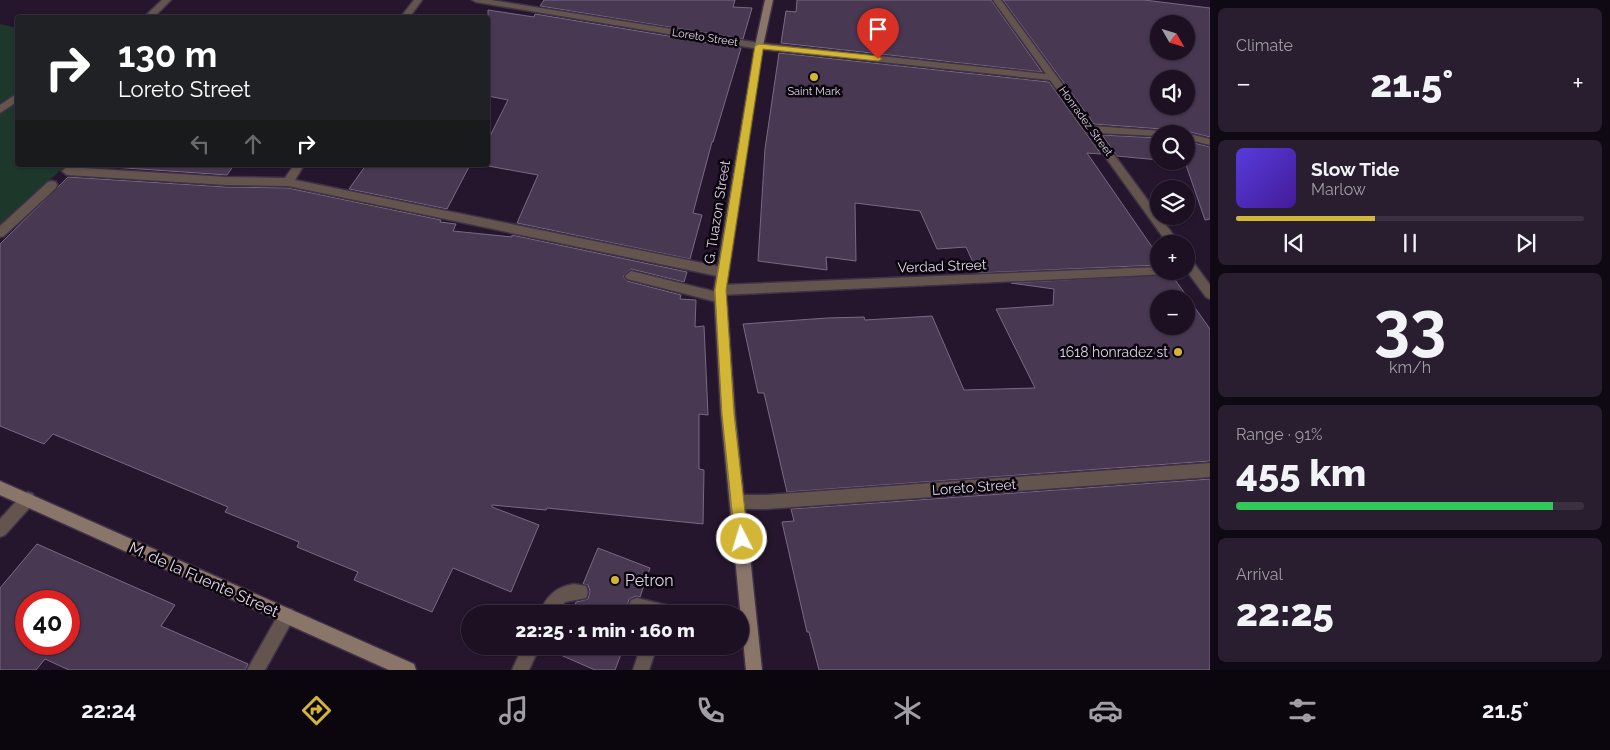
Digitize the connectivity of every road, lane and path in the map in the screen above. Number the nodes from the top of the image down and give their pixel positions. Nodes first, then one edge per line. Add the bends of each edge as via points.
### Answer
1 (167, 0) edge
2 (418, 0) edge
3 (476, 0) edge
4 (769, 0) edge
5 (997, 0) edge
6 (150, 15) edge
7 (406, 15) edge
8 (759, 46) junction
9 (1055, 78) junction
10 (15, 98) edge
11 (0, 110) edge
12 (1092, 129) junction
13 (1150, 133) edge
14 (1195, 138) edge
15 (1210, 142) edge
16 (299, 167) edge
17 (68, 171) dead end
18 (288, 182) junction
19 (52, 185) dead end
20 (0, 233) edge
21 (1168, 235) edge
22 (1195, 270) edge
23 (722, 272) junction
24 (1150, 272) edge
25 (1210, 275) edge
26 (630, 276) dead end
27 (1195, 276) edge
28 (721, 294) junction
29 (1210, 294) edge
30 (1210, 470) edge
31 (0, 488) edge
32 (28, 499) junction
33 (738, 502) junction
34 (0, 530) edge
35 (580, 592) dead end
36 (553, 605) edge
37 (744, 605) edge
38 (287, 616) junction
39 (749, 647) edge
40 (528, 655) edge
41 (646, 655) edge
42 (255, 670) edge
43 (408, 670) edge
44 (520, 670) edge
45 (641, 670) edge
46 (754, 670) edge

1 - 6 street
2 - 7 street
3 - 8 street, Loreto Street
4 - 8 street, G. Tuazon Street
5 - 9 street, Honradez Street
8 - 9 street, Loreto Street
8 - 23 street, G. Tuazon Street
9 - 12 street, Honradez Street
10 - 11 street
12 - 13 street
12 - 21 street, Honradez Street
14 - 15 street
16 - 18 street
17 - 18 street
18 - 23 street
19 - 20 street
22 - 25 street
23 - 28 street, G. Tuazon Street
24 - 28 street, Verdad Street
26 - 28 street, Verdad Street
27 - 29 street
28 - 33 street, G. Tuazon Street via 728,414
30 - 33 street, Loreto Street via 776,502
31 - 32 street, M. de la Fuente Street
32 - 34 street
32 - 38 street, M. de la Fuente Street
33 - 37 street, G. Tuazon Street
35 - 36 street via 567,592
38 - 42 street
38 - 43 street, M. de la Fuente Street
39 - 46 street, G. Tuazon Street
40 - 44 street
41 - 45 street

